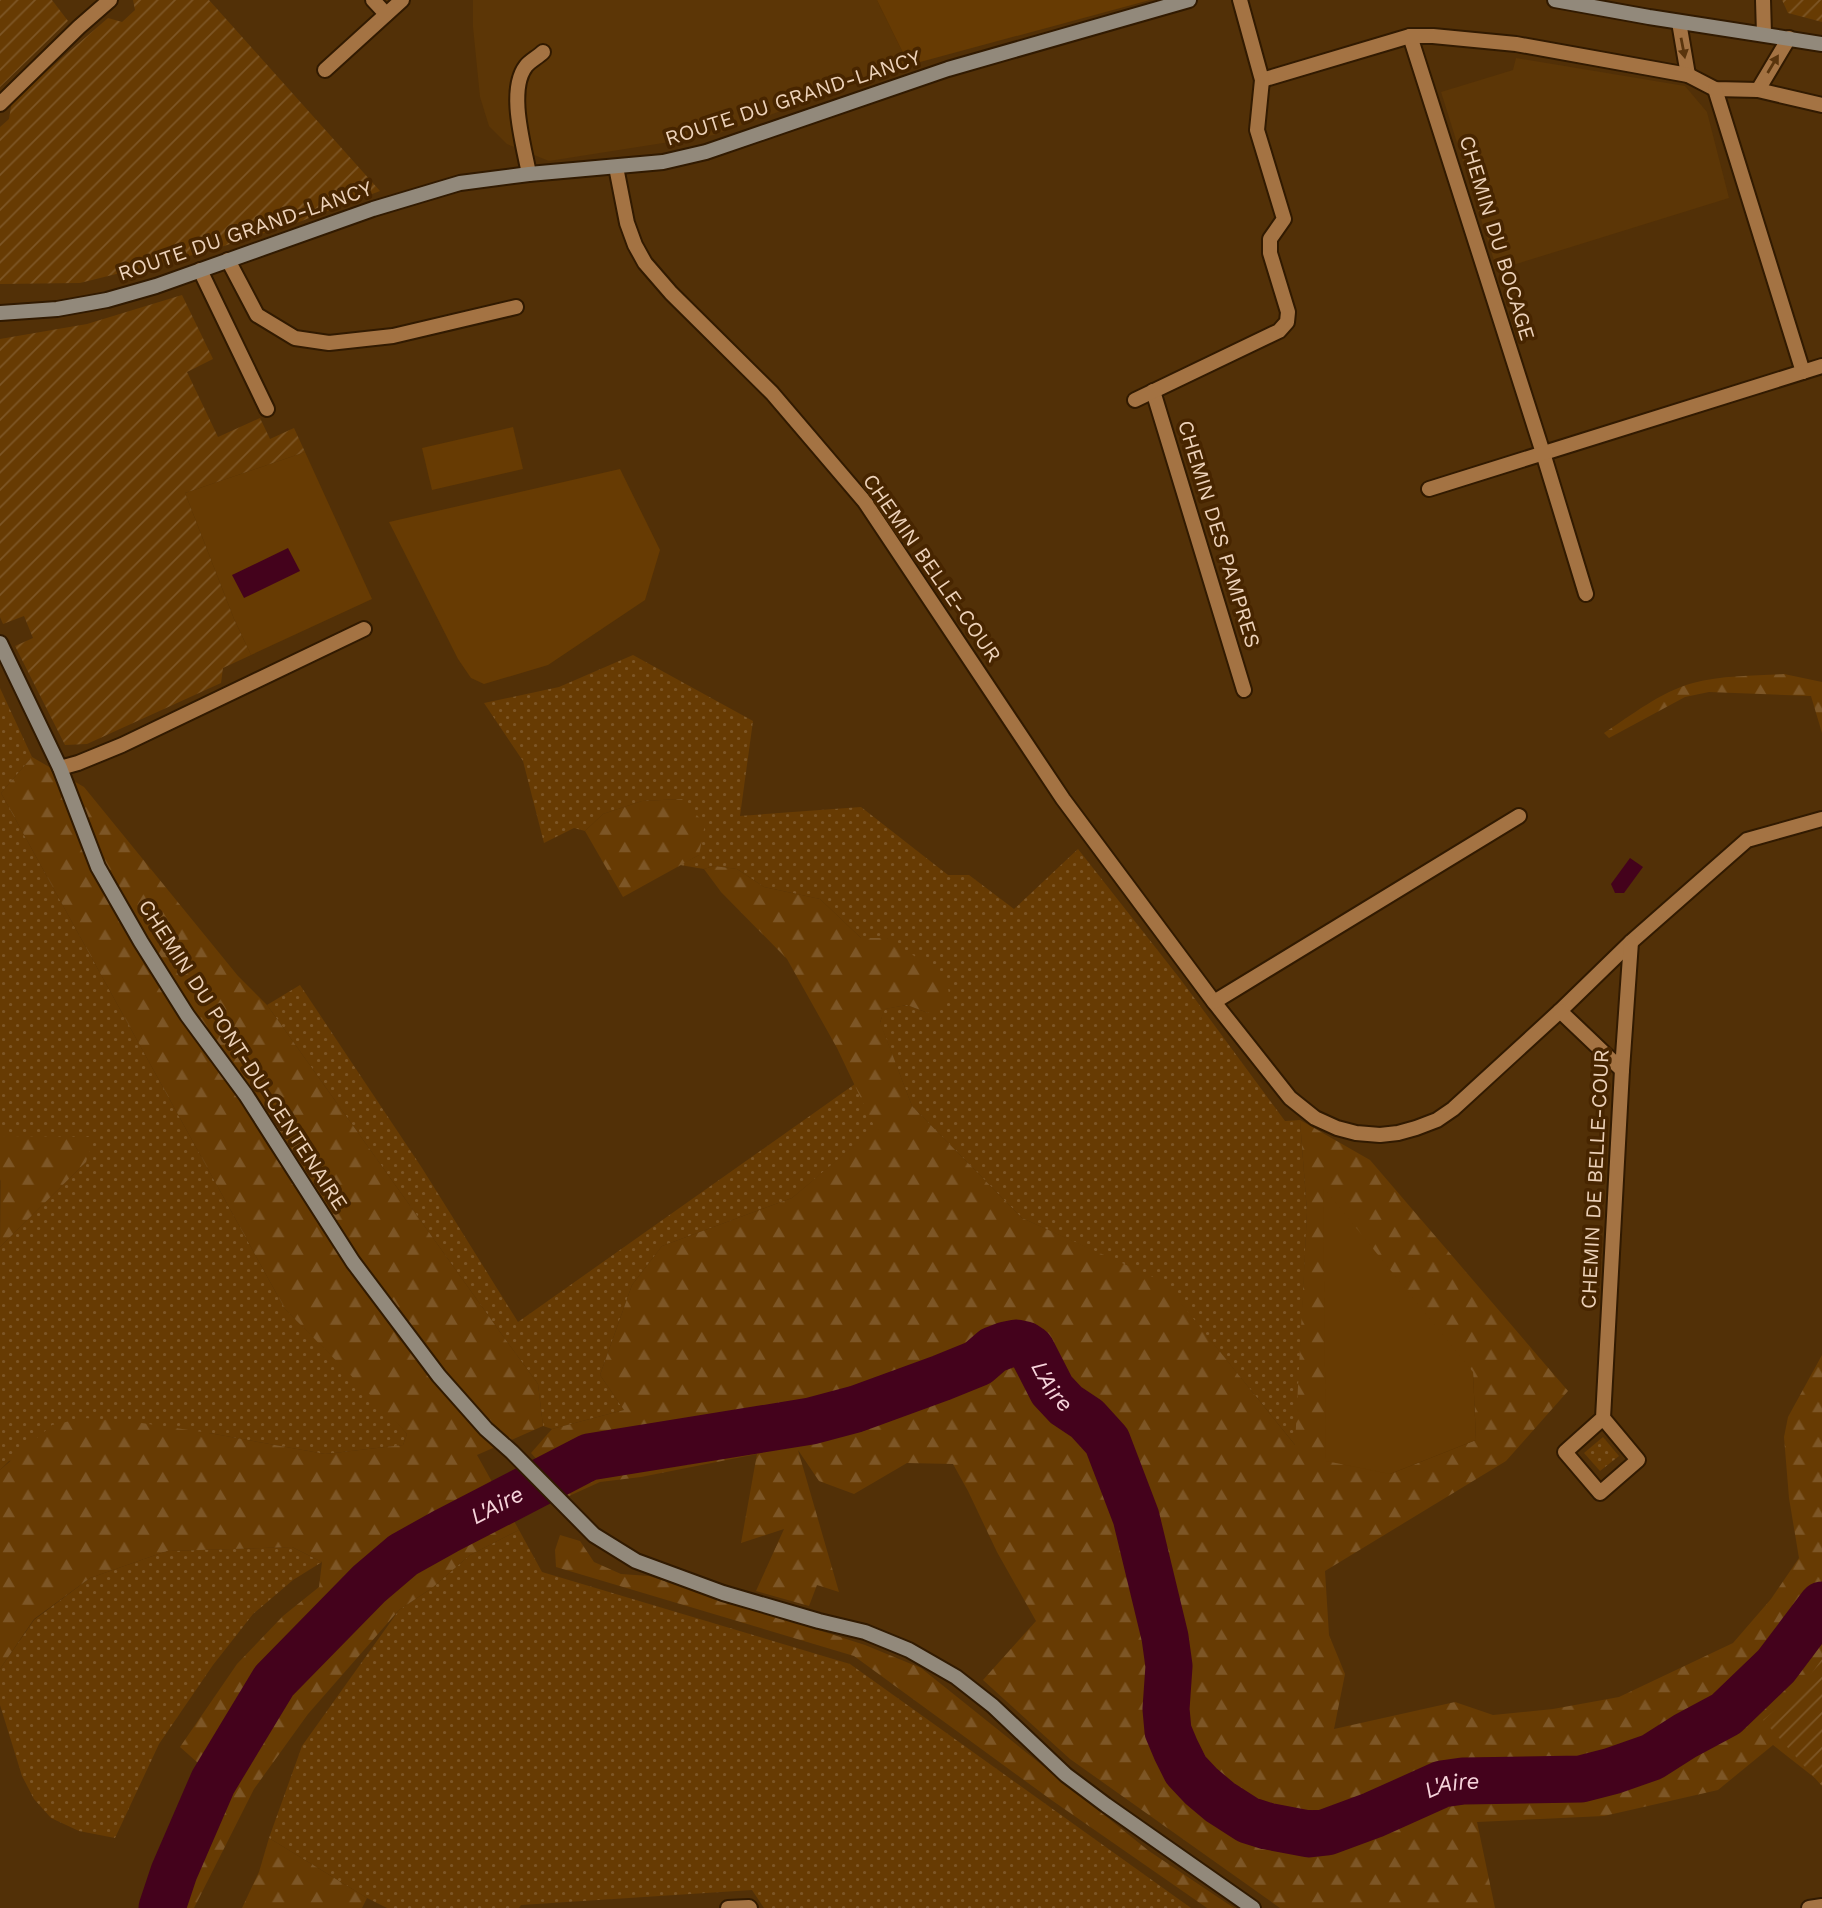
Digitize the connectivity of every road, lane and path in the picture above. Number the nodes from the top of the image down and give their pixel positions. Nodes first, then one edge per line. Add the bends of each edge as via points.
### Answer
1 (110, 0) edge
2 (373, 0) edge
3 (402, 0) edge
4 (1189, 0) edge
5 (1240, 0) edge
6 (1555, 0) edge
7 (1763, 0) edge
8 (386, 14) junction
9 (1679, 22) junction
10 (1764, 34) junction
11 (1410, 36) junction
12 (1789, 38) junction
13 (1822, 44) edge
14 (543, 52) dead end
15 (325, 70) dead end
16 (1689, 75) junction
17 (1262, 80) junction
18 (1715, 89) junction
19 (1758, 90) junction
20 (0, 104) edge
21 (1822, 105) edge
22 (615, 167) junction
23 (529, 174) junction
24 (229, 260) junction
25 (200, 270) junction
26 (516, 307) dead end
27 (0, 313) edge
28 (1822, 366) edge
29 (1803, 372) junction
30 (1153, 391) junction
31 (1135, 400) dead end
32 (267, 409) dead end
33 (1543, 453) junction
34 (1429, 489) dead end
35 (1586, 594) dead end
36 (365, 629) dead end
37 (0, 643) edge
38 (1244, 690) dead end
39 (60, 768) junction
40 (1519, 816) dead end
41 (1822, 819) edge
42 (1632, 942) junction
43 (1214, 1002) junction
44 (1560, 1011) junction
45 (1622, 1070) junction
46 (1604, 1418) junction
47 (1822, 1906) edge
48 (728, 1908) edge
49 (750, 1908) edge
50 (1253, 1908) edge
51 (1809, 1908) edge

1 - 20 street
2 - 8 street
3 - 8 street
4 - 22 street, ROUTE DU GRAND-LANCY via 948,69 706,152
5 - 17 street
6 - 9 street
7 - 10 street
8 - 15 street
9 - 10 street
9 -> 16 street
10 - 12 street
11 - 16 street via 1516,44
11 - 17 street
11 - 33 street, CHEMIN DU BOCAGE
12 - 13 street
19 -> 12 street
14 - 23 street via 526,66 518,82 516,101
16 - 18 street
17 - 30 street via 1257,130 1284,219 1270,239 1270,253 1287,322 1279,331
18 - 19 street
18 - 29 street
19 - 21 street
22 - 23 street, ROUTE DU GRAND-LANCY
22 - 43 street, CHEMIN BELLE-COUR via 627,223 645,263 772,393 865,502 1063,799
23 - 24 street, ROUTE DU GRAND-LANCY via 428,192
24 - 25 street, ROUTE DU GRAND-LANCY
24 - 26 street via 257,315 295,338 329,343 393,336
25 - 27 street, ROUTE DU GRAND-LANCY via 107,300
25 - 32 street
28 - 29 street
29 - 33 street
30 - 31 street
30 - 38 street, CHEMIN DES PAMPRES
33 - 34 street
33 - 35 street, CHEMIN DU BOCAGE
36 - 39 street via 122,745
37 - 39 street, CHEMIN DU PONT-DU-CENTENAIRE
39 - 50 street, CHEMIN DU PONT-DU-CENTENAIRE via 98,867 141,942 353,1262 473,1415 594,1535 636,1561 723,1593 865,1632 934,1663 993,1706 1066,1775
40 - 43 street
41 - 42 street via 1747,840
42 - 44 street
42 - 45 street, CHEMIN DE BELLE-COUR
43 - 44 street via 1290,1098 1337,1128 1380,1135 1416,1128 1453,1109
44 - 45 street
45 - 46 street, CHEMIN DE BELLE-COUR
46 - 46 street via 1564,1452 1600,1493 1639,1460
47 - 51 street
48 - 49 street

